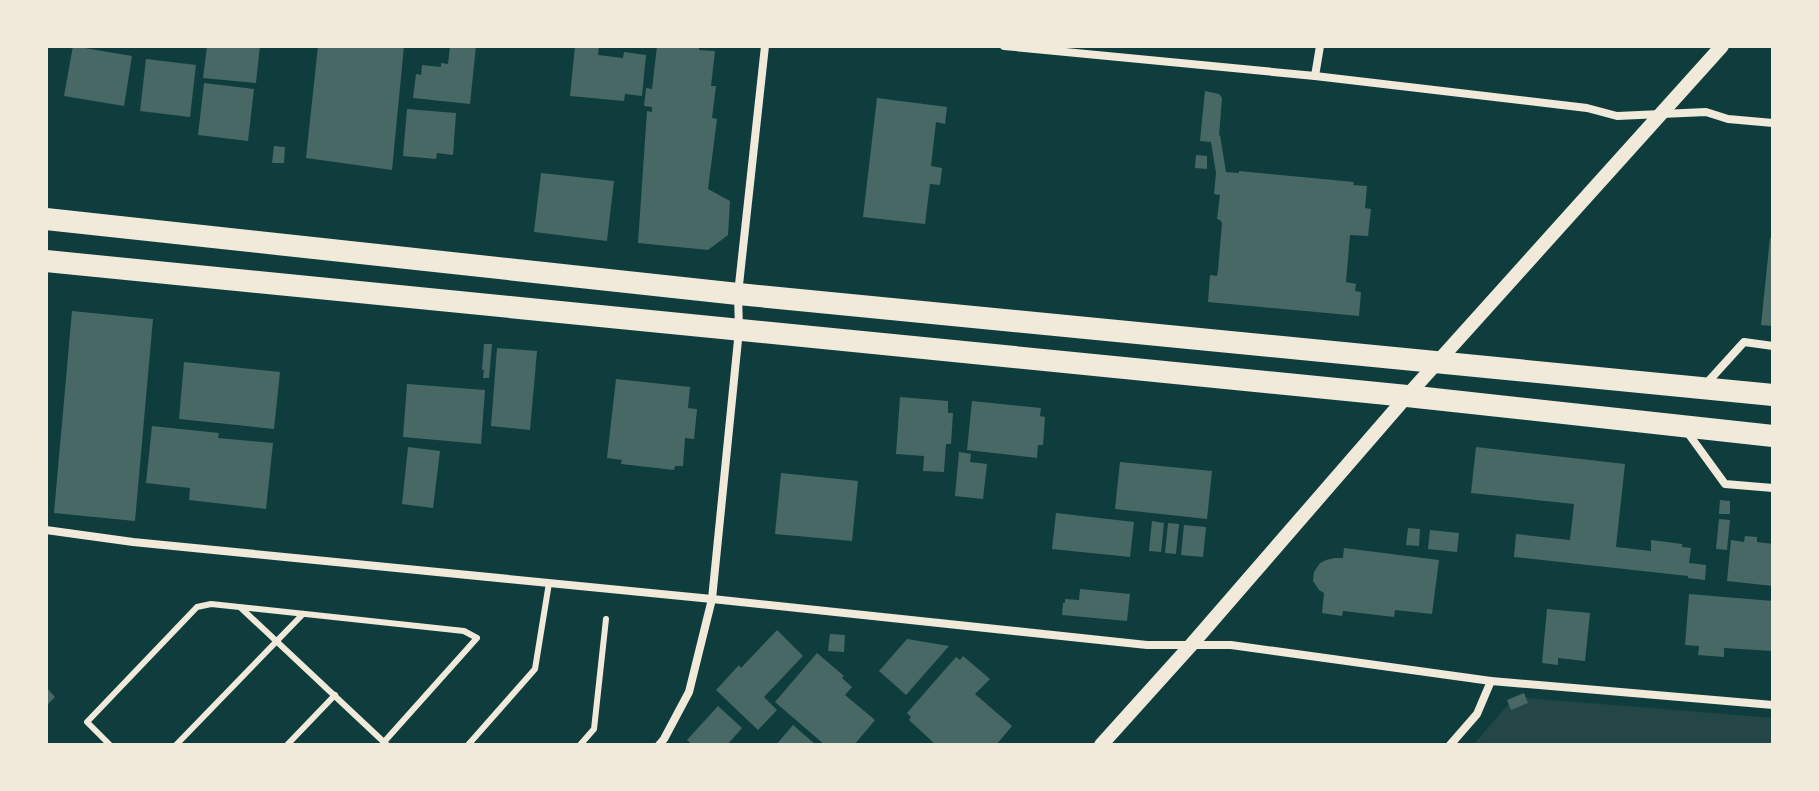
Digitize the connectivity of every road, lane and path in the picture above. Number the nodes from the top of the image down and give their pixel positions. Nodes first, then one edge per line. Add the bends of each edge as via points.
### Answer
1 (765, 46) edge
2 (1004, 46) edge
3 (1320, 46) edge
4 (1722, 46) edge
5 (1315, 76) junction
6 (1662, 113) junction
7 (1773, 123) edge
8 (46, 219) edge
9 (46, 261) edge
10 (738, 294) junction
11 (739, 330) junction
12 (1773, 346) edge
13 (1438, 361) junction
14 (1704, 387) junction
15 (1773, 395) edge
16 (1407, 396) junction
17 (1682, 426) junction
18 (1773, 436) edge
19 (1773, 488) edge
20 (46, 530) edge
21 (549, 583) junction
22 (712, 599) junction
23 (241, 608) junction
24 (303, 614) junction
25 (606, 619) dead end
26 (276, 641) junction
27 (1192, 644) junction
28 (1491, 681) junction
29 (335, 695) junction
30 (1773, 705) edge
31 (473, 743) edge
32 (385, 744) edge
33 (110, 745) edge
34 (176, 745) edge
35 (287, 745) edge
36 (580, 745) edge
37 (659, 745) edge
38 (1101, 745) edge
39 (1450, 745) edge

1 - 10 street
2 - 5 street
3 - 5 street
4 - 6 street
5 - 6 street via 1617,116
6 - 7 street via 1706,112
6 - 13 street
8 - 10 highway
9 - 11 highway
10 - 11 street
10 - 13 highway
11 - 16 highway
11 - 22 street
12 - 14 street via 1744,342
13 - 14 highway
13 - 16 street
14 - 15 highway
16 - 17 highway
16 - 27 street
17 - 18 highway
17 - 19 street via 1725,484
20 - 21 street
21 - 22 street
21 - 31 lane via 535,669
22 - 27 street via 1147,645
22 - 37 street via 689,692
23 - 24 lane
23 - 26 lane
23 - 33 lane via 197,607 87,722
24 - 26 lane
24 - 32 lane via 464,631 477,638
25 - 36 lane via 594,729
26 - 29 lane
26 - 34 lane
27 - 28 street
27 - 38 street
28 - 30 street
28 - 39 street via 1477,714
29 - 32 lane
29 - 35 lane

